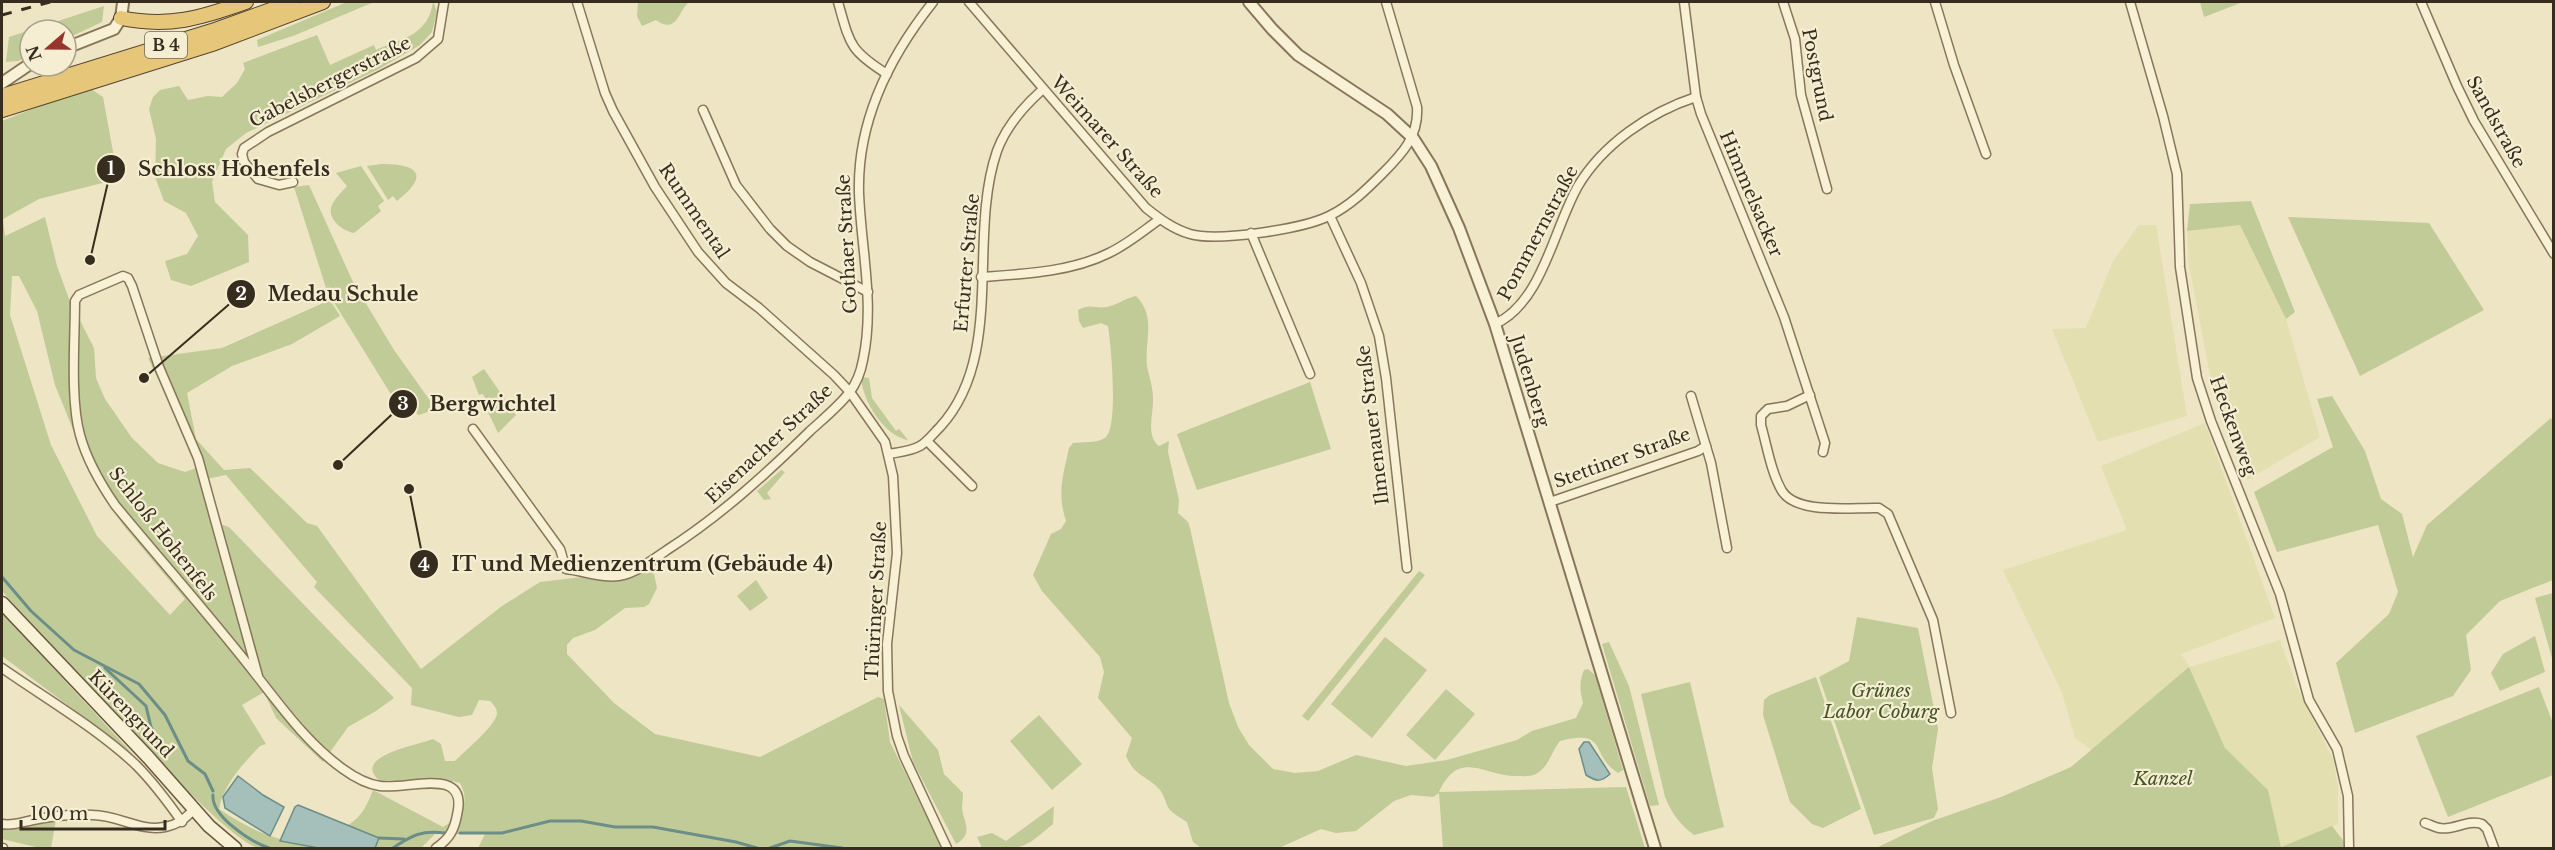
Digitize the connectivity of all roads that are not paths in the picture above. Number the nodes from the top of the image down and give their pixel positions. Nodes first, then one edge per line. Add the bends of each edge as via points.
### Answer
1 (246, 2) edge
2 (292, 2) edge
3 (323, 2) edge
4 (444, 2) edge
5 (577, 2) edge
6 (838, 2) edge
7 (933, 2) edge
8 (969, 2) edge
9 (1249, 2) edge
10 (1386, 2) edge
11 (1684, 2) edge
12 (1783, 2) edge
13 (1935, 2) edge
14 (2130, 2) edge
15 (2421, 2) edge
16 (123, 3) edge
17 (121, 18) junction
18 (78, 43) edge
19 (18, 72) edge
20 (887, 74) junction
21 (2, 83) edge
22 (1042, 90) junction
23 (40, 91) junction
24 (2, 96) edge
25 (1696, 97) junction
26 (2, 110) edge
27 (703, 110) dead end
28 (1413, 138) junction
29 (1986, 154) dead end
30 (293, 182) dead end
31 (1827, 189) dead end
32 (1330, 216) junction
33 (1160, 219) junction
34 (1251, 233) junction
35 (2553, 254) edge
36 (981, 278) junction
37 (868, 292) junction
38 (1495, 324) junction
39 (1310, 374) dead end
40 (849, 392) junction
41 (1810, 395) junction
42 (1691, 396) dead end
43 (473, 429) dead end
44 (927, 441) junction
45 (1706, 446) junction
46 (1823, 452) dead end
47 (889, 454) junction
48 (972, 486) dead end
49 (1550, 502) junction
50 (1727, 548) dead end
51 (1407, 568) dead end
52 (2, 603) edge
53 (2, 668) edge
54 (258, 676) junction
55 (1951, 713) dead end
56 (195, 808) junction
57 (182, 822) junction
58 (2425, 823) dead end
59 (2, 824) edge
60 (223, 844) edge
61 (235, 849) edge
62 (436, 849) edge
63 (948, 849) edge
64 (1655, 849) edge
65 (2349, 849) edge
66 (2494, 849) edge

1 - 17 highway via 182,22 166,24
2 - 23 highway, B 4
3 - 23 highway, B 4 via 215,43
4 - 30 street, Gabelsbergerstraße via 438,39 416,58 268,132 244,148 244,162 258,179 279,185
5 - 40 street, Rummental via 613,111 655,187 698,252 726,283 759,308
6 - 20 street via 858,54
7 - 20 street, Gothaer Straße
8 - 22 street, Weimarer Straße
9 - 28 street, Judenberg via 1298,55 1363,96
10 - 28 street via 1417,107
11 - 25 street, Himmelsacker
12 - 31 street, Postgrund via 1795,39 1801,95
13 - 29 street
14 - 65 street, Heckenweg via 2177,174 2180,267 2197,378 2280,594 2309,700 2337,749 2348,796
15 - 35 street, Sandstraße via 2474,121
16 - 17 street
17 - 18 street via 114,29
19 - 21 street
20 - 37 street, Gothaer Straße via 868,123 860,169
22 - 33 street, Weimarer Straße
22 - 36 street, Erfurter Straße via 1018,113 997,150 988,192
23 - 24 highway, B 4
23 - 26 highway, B 4
25 - 38 street, Pommernstraße via 1639,125 1600,158 1577,189 1521,306
25 - 41 street, Himmelsacker via 1708,137 1784,317
27 - 37 street via 735,185 770,229 810,262
28 - 32 street, Weimarer Straße via 1366,190
28 - 38 street, Judenberg via 1460,228
32 - 34 street, Weimarer Straße via 1292,228
32 - 51 street, Ilmenauer Straße via 1361,282 1381,346
33 - 34 street, Weimarer Straße via 1191,234 1217,237
33 - 36 street via 1127,243 1089,260 1047,271
34 - 39 street
36 - 44 street, Erfurter Straße via 977,343 966,388 952,414
37 - 40 street, Gothaer Straße via 863,360
38 - 49 street, Judenberg
40 - 43 street, Eisenacher Straße via 712,520 624,575 604,576 566,569 560,549
40 - 47 street, Thüringer Straße via 879,432
41 - 46 street, Himmelsacker via 1825,443
41 - 55 street via 1762,413 1761,425 1776,478 1787,497 1806,506 1879,508 1888,514 1933,620
42 - 45 street, Stettiner Straße
44 - 47 street, Erfurter Straße
44 - 48 street
45 - 49 street, Stettiner Straße
45 - 50 street, Stettiner Straße
47 - 63 street, Thüringer Straße via 897,553 887,644 888,692 904,756
49 - 64 street, Judenberg
52 - 56 main road, Kürengrund
53 - 57 street via 135,765
54 - 54 street, Schloß Hohenfels via 198,458 159,367 132,286 123,276 79,295 75,301 76,411 85,450 115,505
54 - 62 street, Schloß Hohenfels via 304,735 356,778 380,786 448,784 455,789 459,809 454,830
56 - 57 street
56 - 60 main road, Kürengrund
57 - 59 street via 153,828 91,814
58 - 66 street via 2439,828 2482,824
60 - 61 main road, Kürengrund

